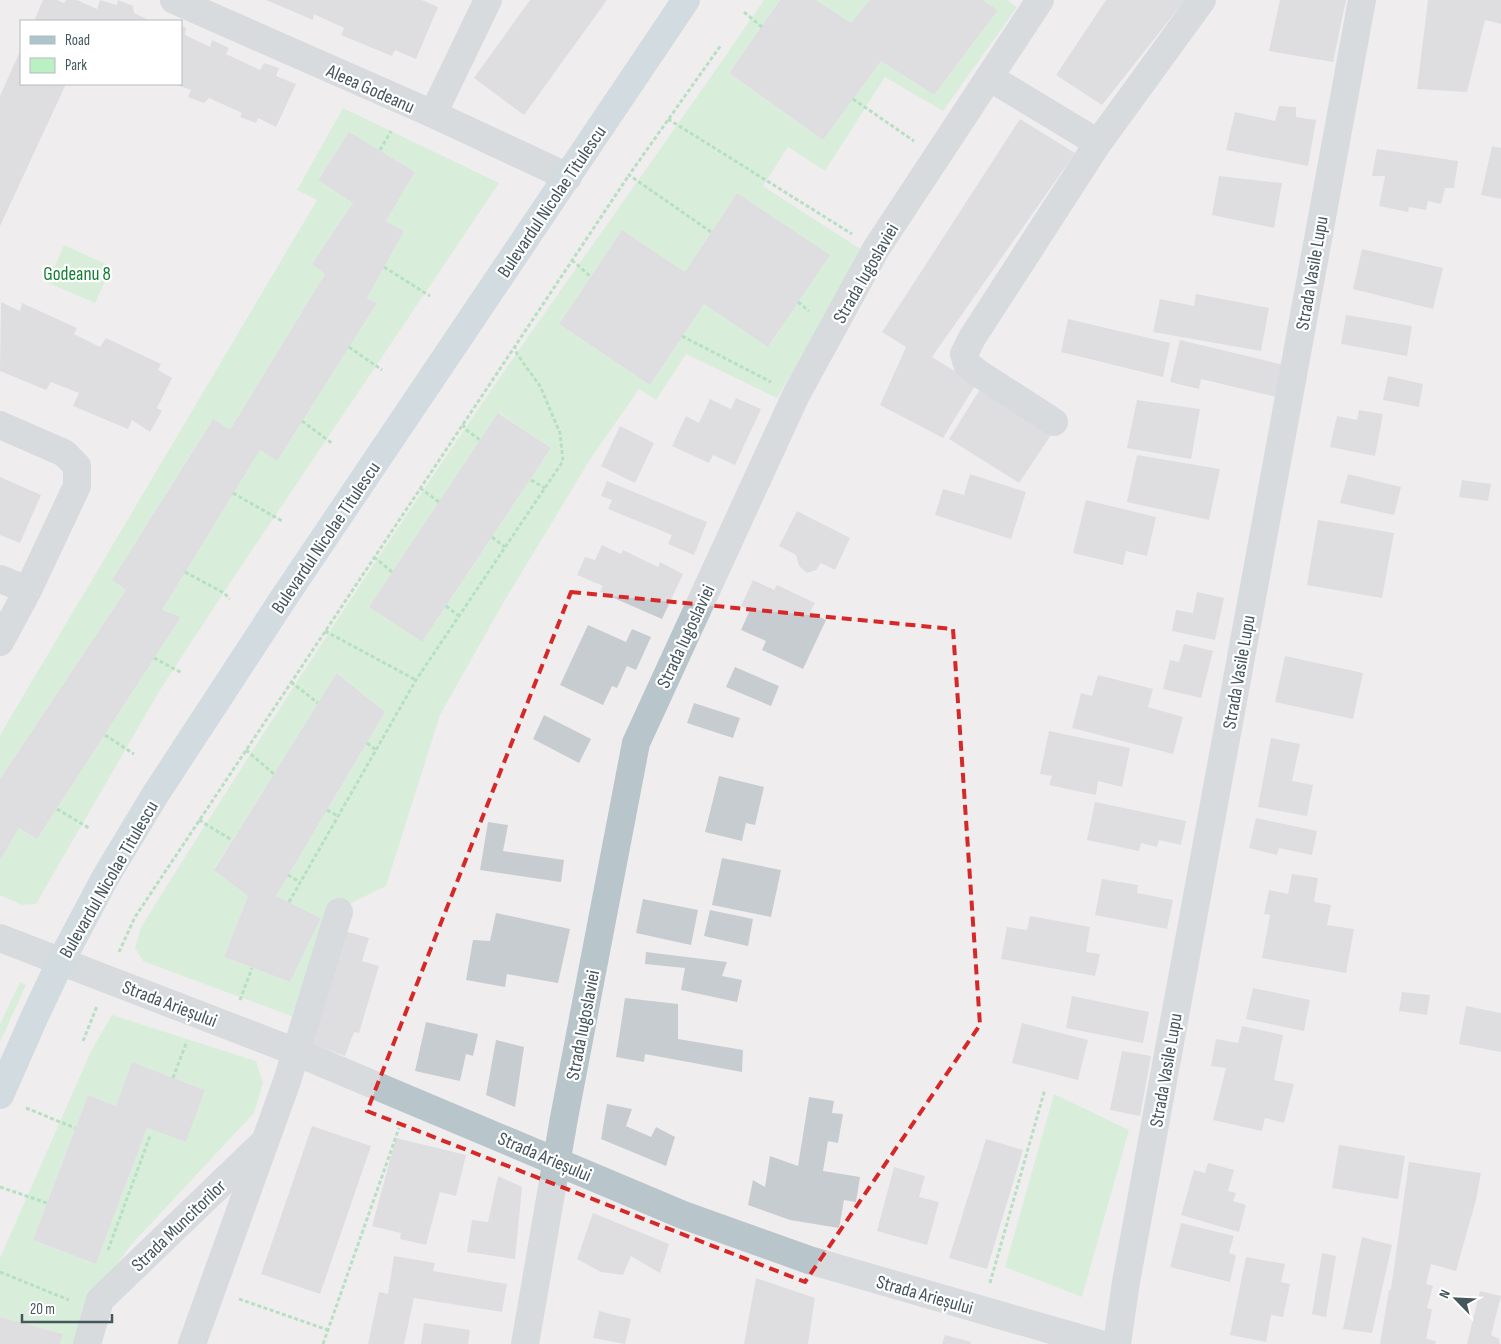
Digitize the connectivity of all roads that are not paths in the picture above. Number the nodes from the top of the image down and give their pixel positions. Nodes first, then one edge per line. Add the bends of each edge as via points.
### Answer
1 (174, 0) edge
2 (488, 0) edge
3 (686, 0) edge
4 (1040, 0) edge
5 (1202, 0) edge
6 (1362, 0) edge
7 (989, 77) junction
8 (433, 114) junction
9 (1098, 143) junction
10 (568, 177) junction
11 (1054, 422) dead end
12 (0, 425) edge
13 (0, 579) edge
14 (28, 590) junction
15 (0, 642) edge
16 (339, 912) dead end
17 (0, 938) edge
18 (61, 961) junction
19 (296, 1052) junction
20 (0, 1095) edge
21 (267, 1140) junction
22 (557, 1161) junction
23 (87, 1344) edge
24 (192, 1344) edge
25 (525, 1344) edge
26 (1100, 1344) edge
27 (1117, 1344) edge

1 - 8 street, Aleea Godeanu
2 - 8 street
3 - 10 main road, Bulevardul Nicolae Titulescu
4 - 7 street, Strada Iugoslaviei
5 - 9 street
6 - 27 street, Strada Vasile Lupu
7 - 9 street
7 - 22 street, Strada Iugoslaviei via 876,249 796,395 636,743
8 - 10 street, Aleea Godeanu
9 - 11 street via 964,354 966,364
10 - 18 main road, Bulevardul Nicolae Titulescu via 155,795 105,878
12 - 14 street via 64,453 77,466 77,486
13 - 14 street
14 - 15 street
16 - 19 street, Strada Muncitorilor
17 - 18 street, Strada Arieșului
18 - 19 street, Strada Arieșului
18 - 20 main road, Bulevardul Nicolae Titulescu
19 - 21 street, Strada Muncitorilor
19 - 22 street, Strada Arieșului
21 - 23 street, Strada Muncitorilor via 100,1300
21 - 24 street, Strada Muncitorilor
22 - 25 street, Strada Iugoslaviei
22 - 26 street, Strada Arieșului via 682,1215 809,1260

